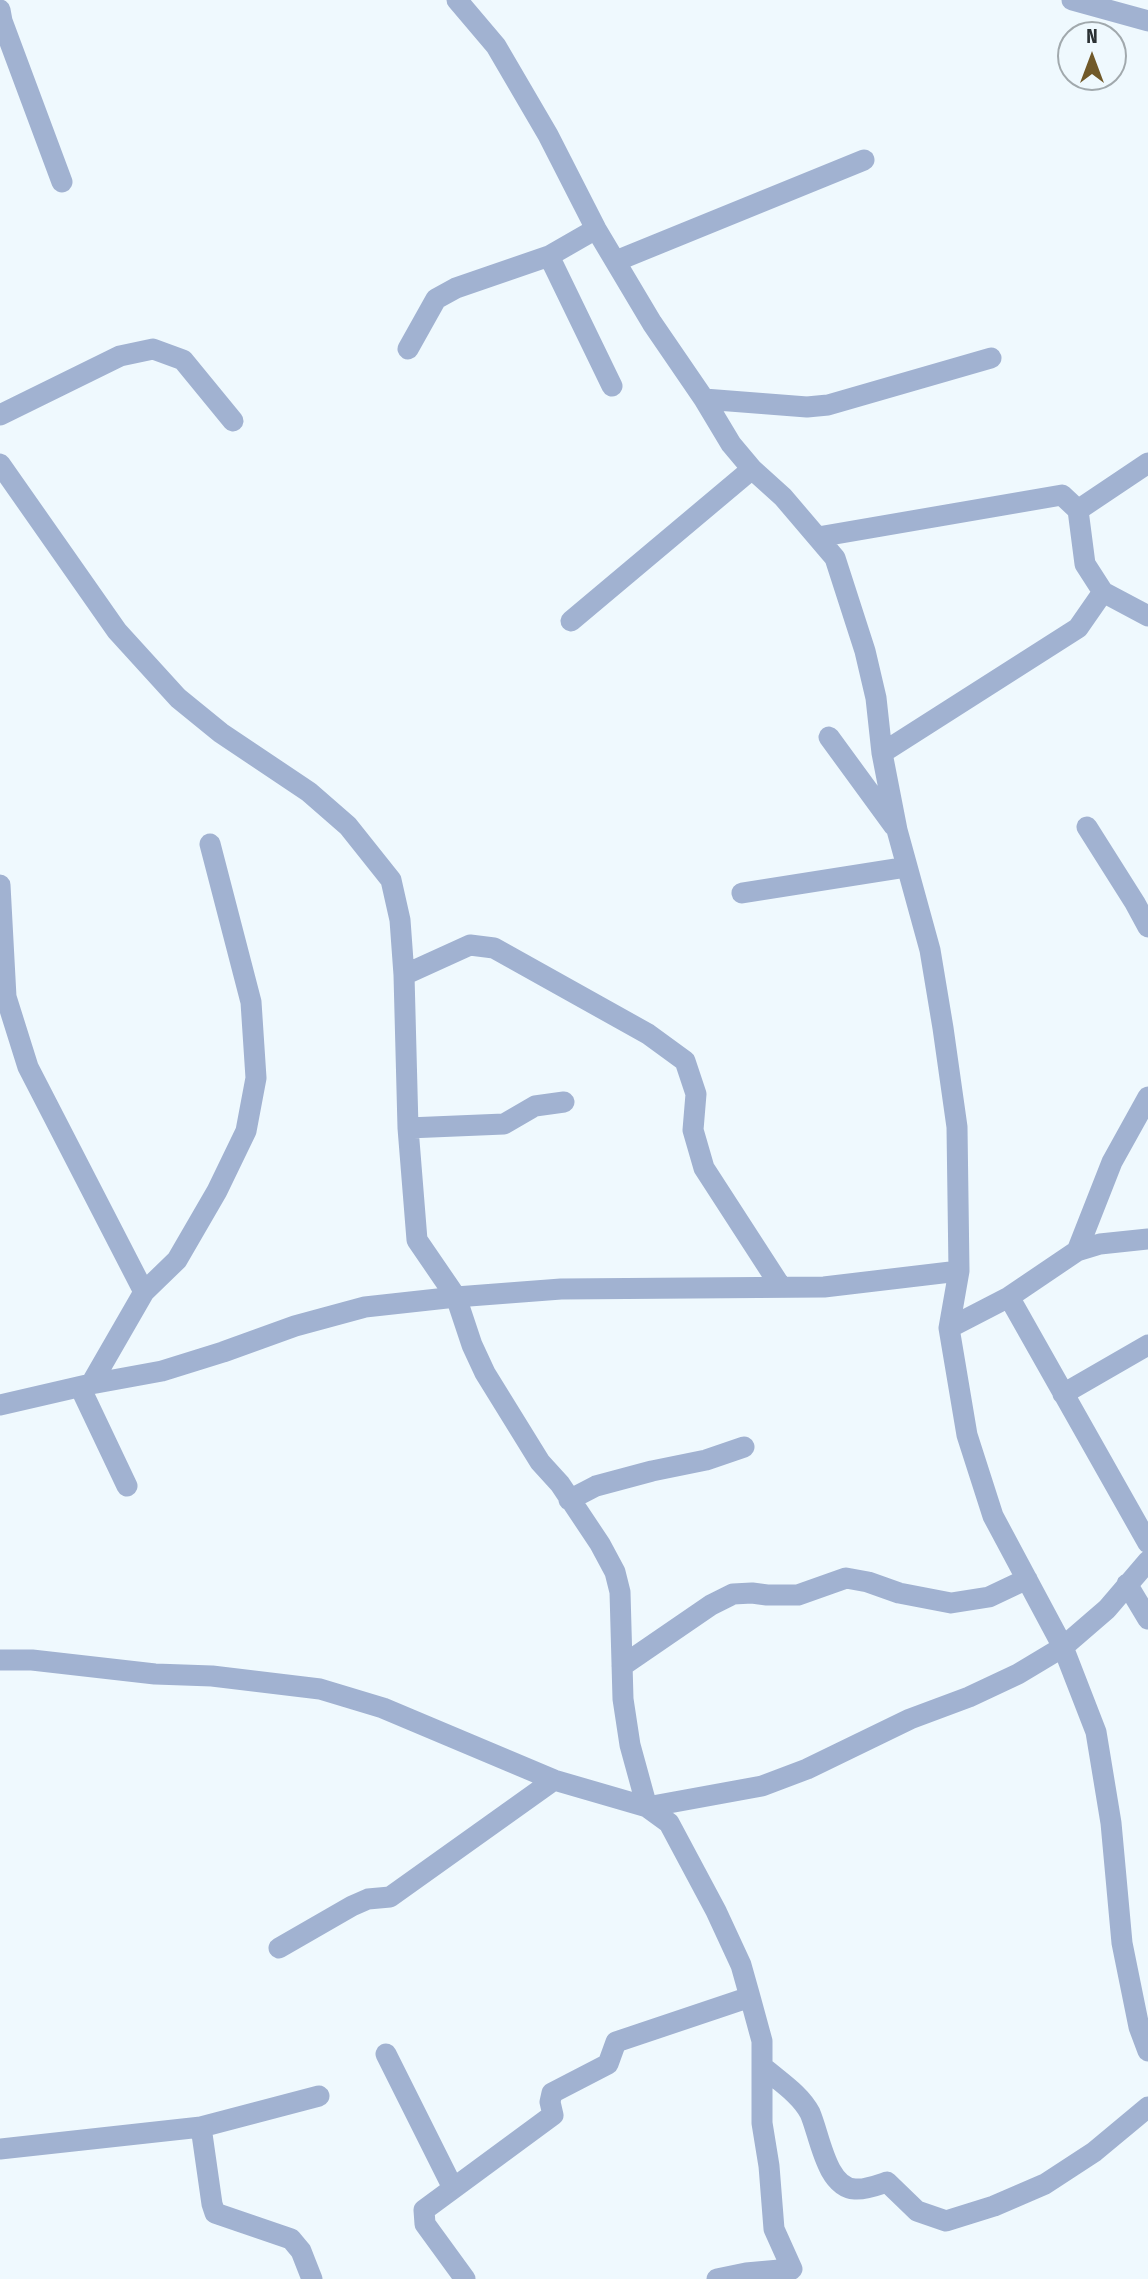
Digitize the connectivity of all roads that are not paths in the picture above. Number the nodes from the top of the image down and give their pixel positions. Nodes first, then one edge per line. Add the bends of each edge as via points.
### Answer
1 (457, 0) edge
2 (1072, 0) edge
3 (0, 10) edge
4 (1148, 20) edge
5 (864, 160) dead end
6 (62, 181) dead end
7 (596, 229) junction
8 (549, 256) junction
9 (616, 261) junction
10 (408, 349) dead end
11 (991, 358) dead end
12 (612, 386) dead end
13 (704, 399) junction
14 (0, 415) edge
15 (233, 421) dead end
16 (1148, 463) edge
17 (0, 464) edge
18 (752, 469) junction
19 (1078, 510) junction
20 (818, 537) junction
21 (1103, 592) junction
22 (1148, 616) edge
23 (571, 621) dead end
24 (829, 737) dead end
25 (882, 753) junction
26 (1087, 828) dead end
27 (897, 830) junction
28 (211, 844) dead end
29 (907, 867) junction
30 (0, 886) edge
31 (742, 893) dead end
32 (1148, 927) edge
33 (404, 975) junction
34 (1148, 1097) edge
35 (564, 1102) dead end
36 (408, 1128) junction
37 (1148, 1239) edge
38 (1077, 1251) junction
39 (959, 1271) junction
40 (781, 1287) junction
41 (144, 1292) junction
42 (456, 1297) junction
43 (1009, 1297) junction
44 (949, 1328) junction
45 (1148, 1345) edge
46 (86, 1386) junction
47 (1063, 1394) junction
48 (0, 1405) edge
49 (744, 1447) dead end
50 (127, 1486) dead end
51 (569, 1500) junction
52 (1148, 1543) edge
53 (1148, 1561) edge
54 (1027, 1579) junction
55 (1127, 1584) junction
56 (1148, 1619) edge
57 (1063, 1647) junction
58 (0, 1660) edge
59 (622, 1666) junction
60 (554, 1780) junction
61 (647, 1807) junction
62 (279, 1948) dead end
63 (750, 1997) junction
64 (1143, 2025) edge
65 (1148, 2051) edge
66 (386, 2054) dead end
67 (763, 2067) junction
68 (319, 2096) dead end
69 (1148, 2108) edge
70 (201, 2127) junction
71 (0, 2149) edge
72 (453, 2188) junction
73 (784, 2274) edge
74 (312, 2279) edge
75 (465, 2279) edge
76 (717, 2279) edge

1 - 7 street via 496,46
2 - 4 street
3 - 6 street
5 - 9 street
7 - 8 street
7 - 9 street
8 - 10 street via 436,299
8 - 12 street
9 - 13 street
11 - 13 street via 828,405
13 - 18 street
14 - 15 street via 120,356 153,349 183,360
16 - 19 street
17 - 33 street via 117,631 178,698 348,825 391,880
18 - 20 street
18 - 23 street
19 - 20 street via 1062,495
19 - 21 street via 1085,565
20 - 25 street via 835,558 865,651
21 - 22 street
21 - 25 street via 1078,628
24 - 27 street
25 - 27 street
26 - 32 street
27 - 29 street
28 - 41 street via 251,1002 256,1078 246,1131 216,1191 177,1260
29 - 31 street
29 - 39 street via 929,950 955,1115
30 - 41 street via 6,997 28,1067
33 - 36 street
33 - 40 street via 470,945 494,948 648,1034 685,1061 696,1094 693,1130 704,1168
34 - 38 street via 1112,1162
35 - 36 street via 535,1106 504,1124
36 - 42 street via 418,1240
37 - 38 street
38 - 43 street
39 - 40 street via 824,1287
39 - 44 street
40 - 42 street via 561,1289
41 - 46 street
42 - 46 street via 365,1307 162,1371
42 - 51 street via 485,1373
43 - 44 street
43 - 47 street
44 - 54 street via 967,1435 993,1516
45 - 47 street
46 - 48 street
46 - 50 street
47 - 52 street
49 - 51 street via 596,1486
51 - 59 street via 615,1572 620,1592
53 - 55 street
54 - 57 street
54 - 59 street via 989,1597 951,1603 846,1578 798,1595 733,1594
55 - 56 street
55 - 57 street via 1107,1609
57 - 61 street via 1005,1680 807,1769 762,1786
57 - 64 street via 1096,1732 1111,1823 1122,1943
58 - 60 street via 320,1689 383,1708
59 - 61 street via 630,1745
60 - 61 street
60 - 62 street via 390,1897 352,1906
61 - 63 street via 669,1823 685,1852 741,1965
63 - 67 street via 762,2041
63 - 72 street via 616,2042 608,2064 552,2093 553,2115
64 - 65 street
66 - 72 street
67 - 69 street via 809,2112 831,2172 843,2186 858,2190 887,2182 917,2211 946,2221 1045,2184
67 - 73 street via 762,2123 774,2230
68 - 70 street
70 - 71 street
70 - 74 street via 215,2213 291,2239
72 - 75 street via 424,2210 425,2224
73 - 76 street via 746,2273

